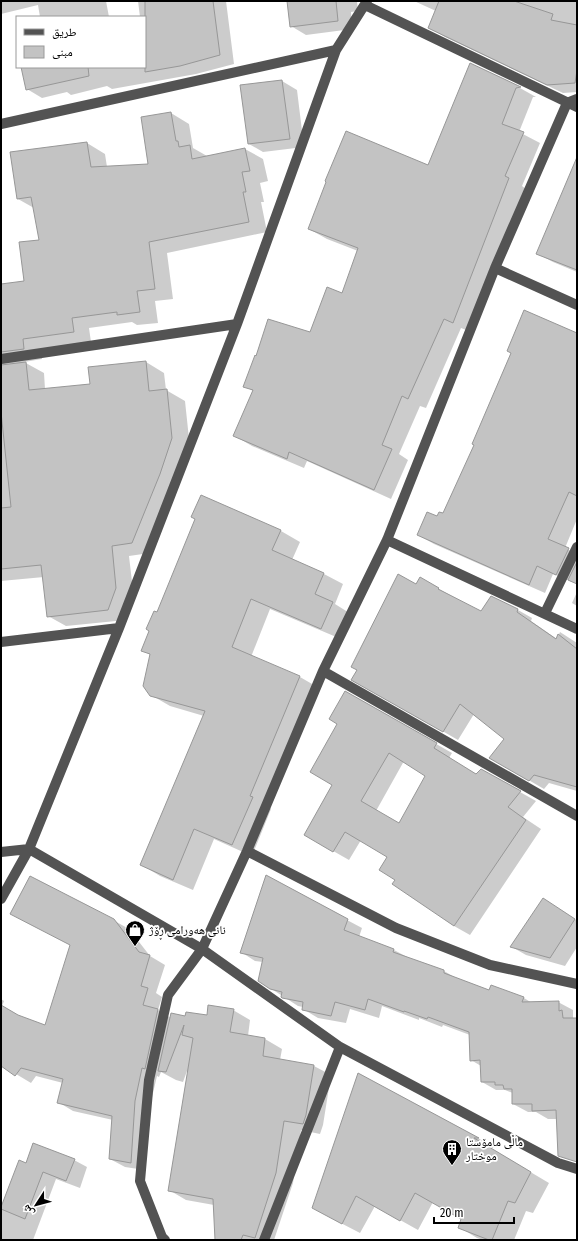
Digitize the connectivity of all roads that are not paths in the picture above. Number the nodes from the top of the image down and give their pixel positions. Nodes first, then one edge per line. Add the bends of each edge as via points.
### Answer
1 (366, 3) edge
2 (336, 50) junction
3 (577, 99) edge
4 (567, 103) junction
5 (577, 107) edge
6 (1, 124) edge
7 (495, 268) junction
8 (577, 305) edge
9 (237, 324) junction
10 (1, 359) edge
11 (387, 540) junction
12 (577, 547) edge
13 (545, 613) junction
14 (119, 628) junction
15 (577, 629) edge
16 (1, 642) edge
17 (323, 671) junction
18 (577, 816) edge
19 (29, 849) junction
20 (247, 850) junction
21 (1, 852) edge
22 (1, 899) edge
23 (202, 949) junction
24 (577, 984) edge
25 (340, 1047) junction
26 (577, 1169) edge
27 (165, 1240) edge
28 (264, 1240) edge

1 - 2 street
1 - 4 street
2 - 6 street
2 - 9 street
3 - 4 street
4 - 5 street
4 - 7 street
7 - 8 street
7 - 11 street
9 - 10 street
9 - 14 street
11 - 13 street
11 - 17 street
12 - 13 street
13 - 15 street
14 - 16 street
14 - 19 street
17 - 18 street
17 - 20 street
19 - 21 street
19 - 22 street
19 - 23 street
20 - 23 street
20 - 24 street via 396,928 490,965
23 - 25 street
23 - 27 street via 168,995 149,1080 140,1181
25 - 26 street via 558,1163
25 - 28 street

